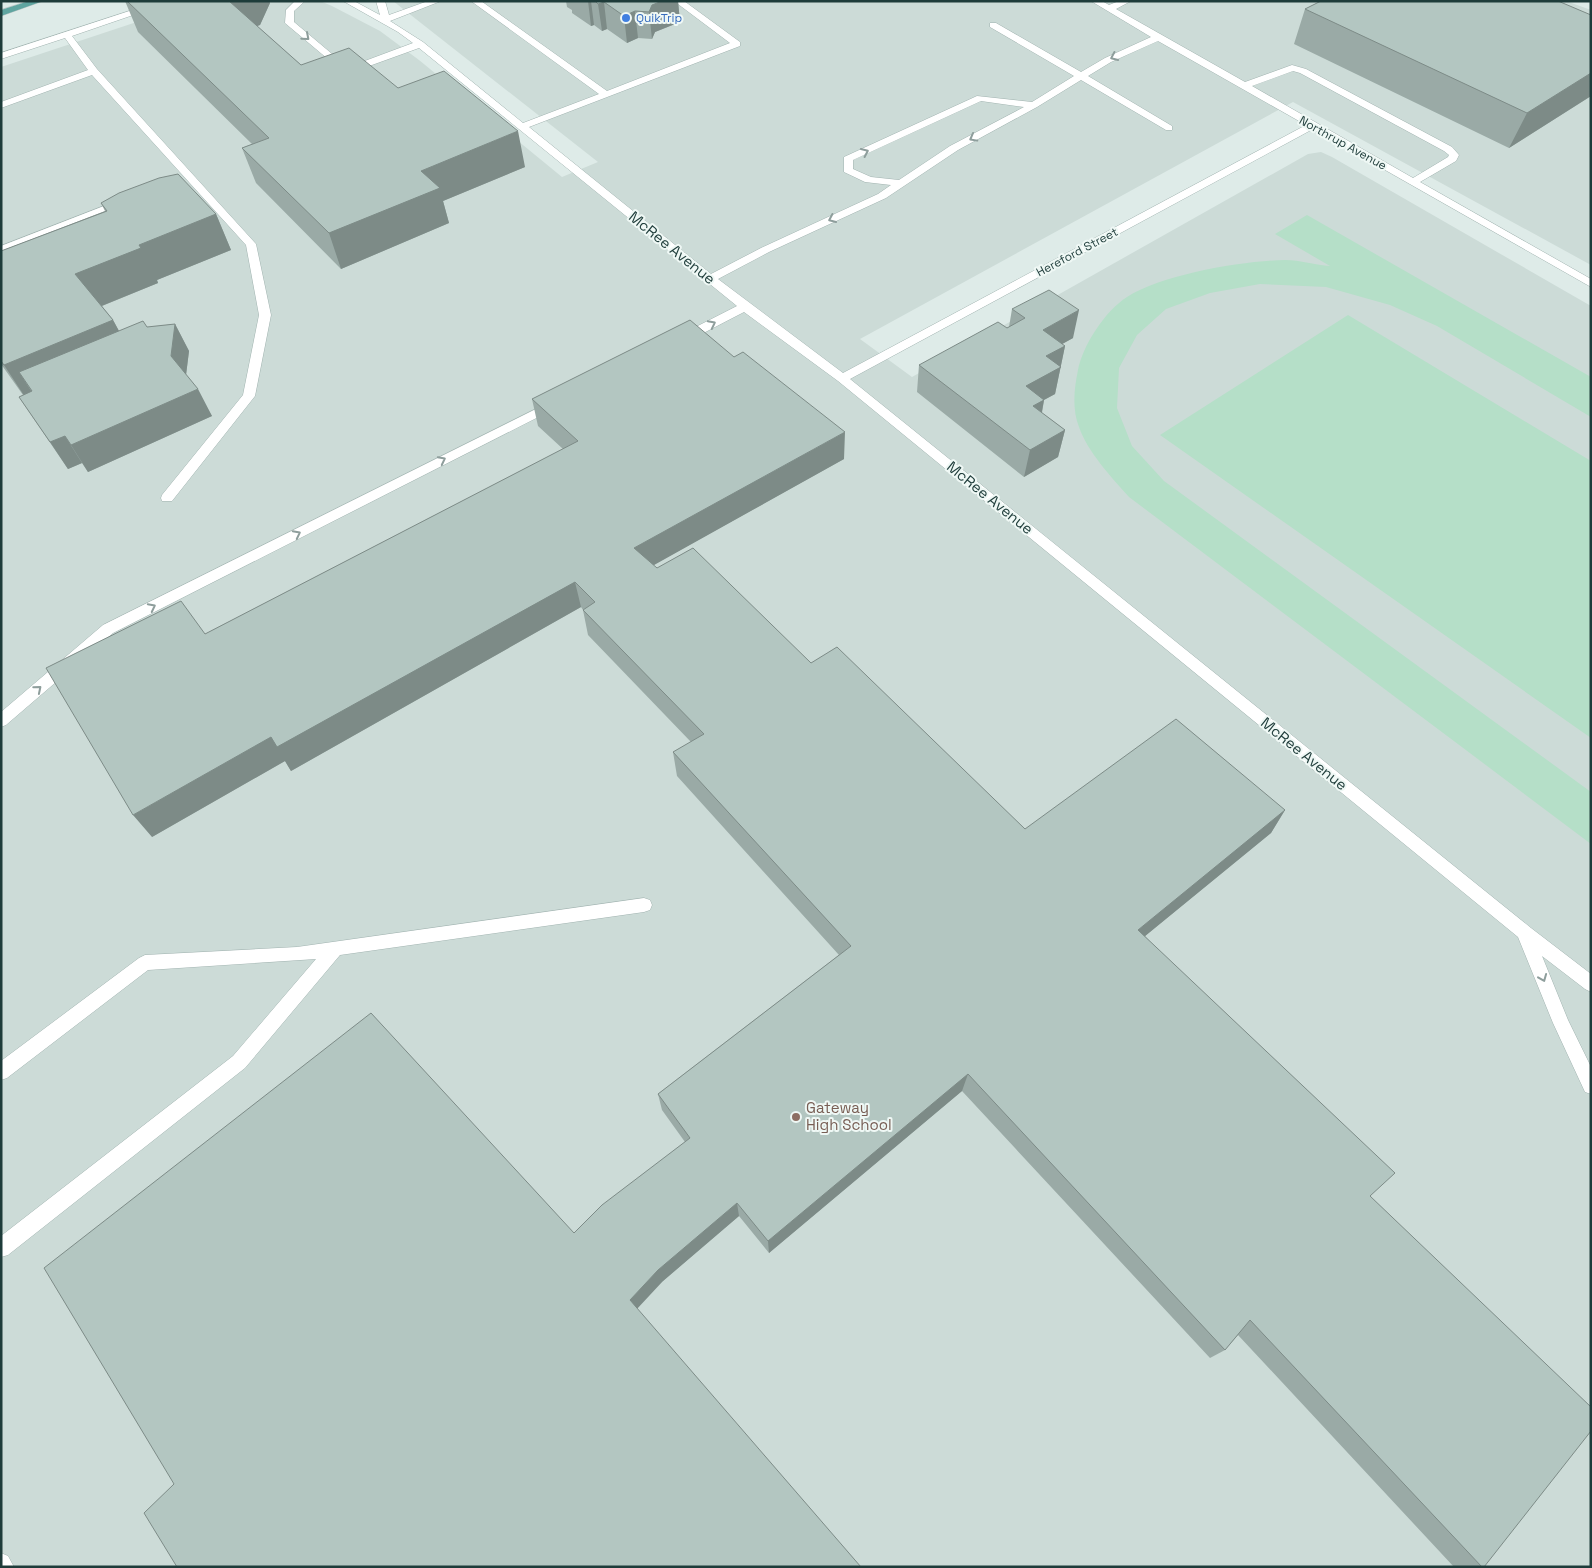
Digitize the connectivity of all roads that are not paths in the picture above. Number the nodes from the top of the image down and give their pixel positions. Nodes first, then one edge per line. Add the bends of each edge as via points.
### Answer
1 (39, 1) edge
2 (170, 1) edge
3 (301, 1) edge
4 (347, 1) edge
5 (380, 1) edge
6 (437, 1) edge
7 (475, 1) edge
8 (678, 1) edge
9 (1094, 1) edge
10 (1127, 1) edge
11 (1108, 9) junction
12 (1, 13) edge
13 (384, 20) junction
14 (993, 25) dead end
15 (67, 35) junction
16 (1158, 37) junction
17 (420, 44) junction
18 (1, 56) edge
19 (94, 71) junction
20 (1080, 76) junction
21 (1244, 86) junction
22 (605, 94) junction
23 (1, 105) edge
24 (1034, 105) junction
25 (524, 126) junction
26 (1312, 126) junction
27 (1169, 128) dead end
28 (1413, 182) junction
29 (900, 183) junction
30 (135, 196) edge
31 (1, 250) edge
32 (710, 279) junction
33 (1591, 284) edge
34 (745, 307) junction
35 (674, 343) edge
36 (842, 378) junction
37 (560, 401) edge
38 (167, 498) dead end
39 (1, 721) edge
40 (644, 905) dead end
41 (1525, 933) junction
42 (335, 949) junction
43 (1591, 984) edge
44 (1, 1072) edge
45 (1591, 1086) edge
46 (1, 1248) edge
47 (1, 1563) edge
48 (4, 1567) edge

1 - 12 main road
2 - 15 street
3 -> 17 street via 290,10 289,23 341,67 355,68
4 - 13 street, McRee Avenue
5 - 13 street
6 - 13 street
7 - 22 street
8 - 22 street via 736,44
9 - 11 street, Northrup Avenue
10 - 11 street
11 - 16 street, Northrup Avenue
13 - 17 street, McRee Avenue
14 - 20 street
15 - 18 street
15 - 19 street
16 -> 20 street
16 - 21 street, Northrup Avenue
17 - 25 street, McRee Avenue
19 - 23 street
19 - 38 street via 184,177 250,244 265,315 249,396
20 - 24 street
20 - 27 street
21 - 26 street, Northrup Avenue
21 - 28 street via 1292,68 1303,71 1454,155
22 - 25 street
24 -> 29 street via 954,148
29 -> 24 street via 869,180 848,170 848,160 980,98
25 - 32 street, McRee Avenue
26 - 28 street, Northrup Avenue
26 - 36 street, Hereford Street
28 - 33 street, Northrup Avenue
29 -> 32 street via 882,196
30 - 31 street
32 - 34 street, McRee Avenue
35 -> 34 street
34 - 36 street, McRee Avenue
36 - 41 street, McRee Avenue
39 -> 37 street via 108,629
40 - 42 street
41 - 43 street, McRee Avenue
41 -> 45 street via 1561,1023
42 - 44 street via 145,963
42 - 46 street via 239,1062
47 - 48 street

